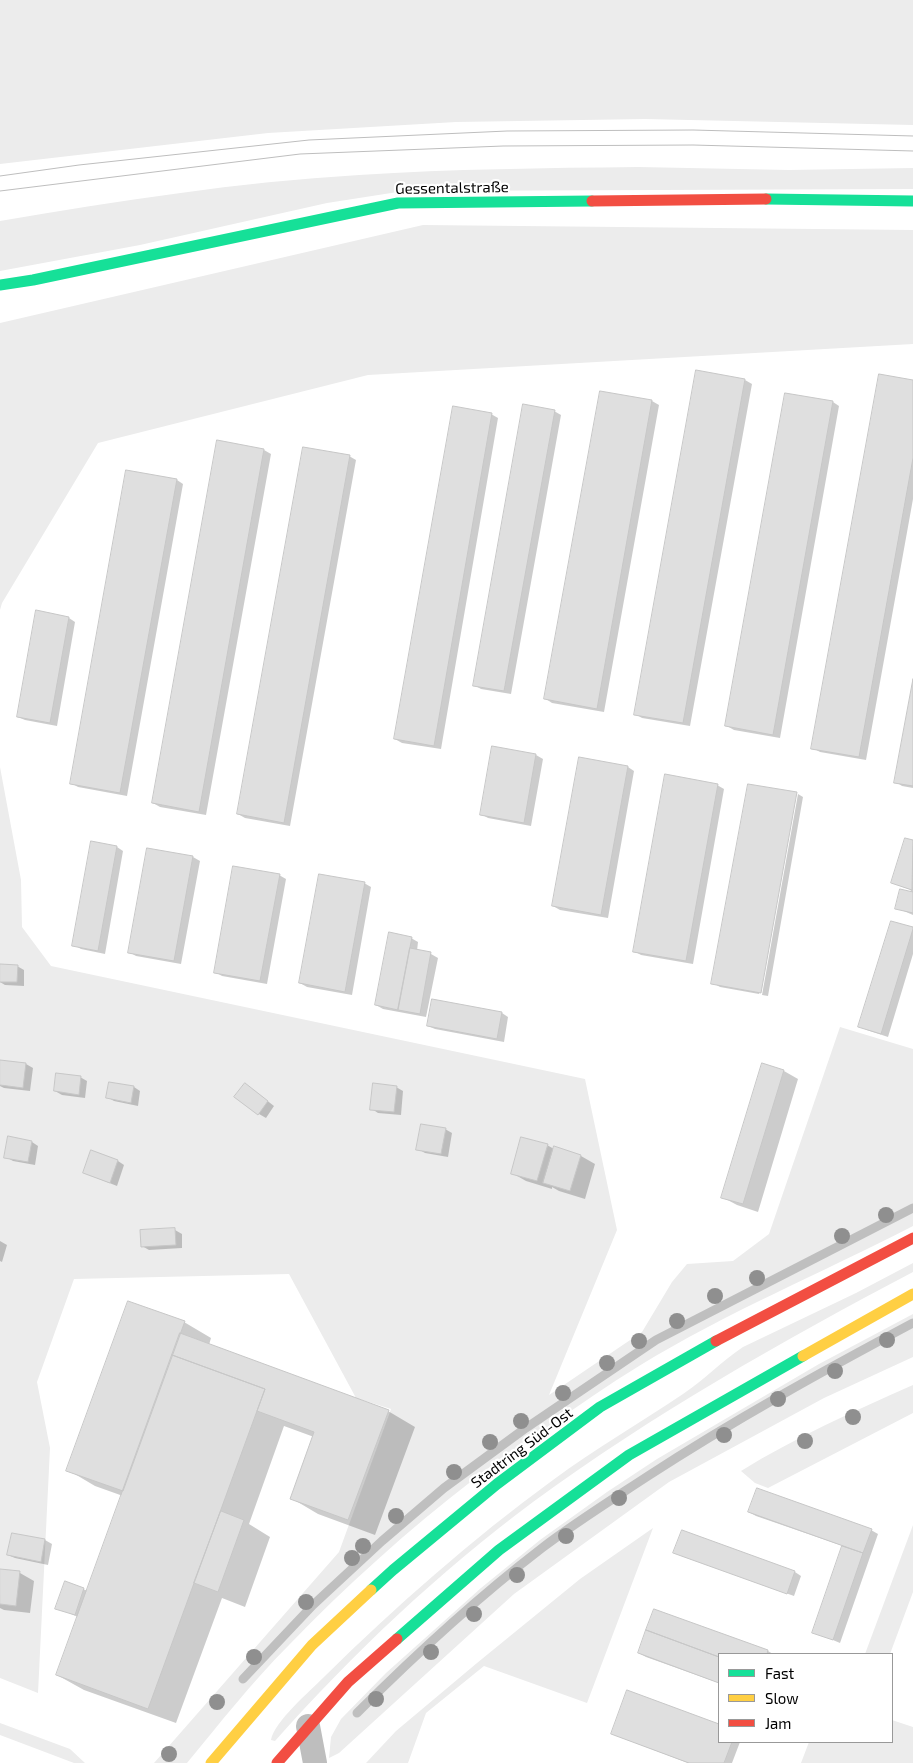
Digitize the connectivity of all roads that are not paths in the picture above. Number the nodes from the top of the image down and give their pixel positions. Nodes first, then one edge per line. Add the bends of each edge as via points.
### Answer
1 (913, 201) edge
2 (0, 285) edge
3 (913, 1238) edge
4 (913, 1294) edge
5 (308, 1726) junction
6 (211, 1763) edge
7 (277, 1763) edge
8 (315, 1763) edge

1 - 2 main road, Gessentalstraße via 770,199 398,203
3 - 6 main road, Stadtring Süd-Ost via 736,1330 600,1407 497,1484 393,1570 312,1645
4 - 5 main road via 629,1455 498,1550 348,1682
5 - 7 main road
5 - 8 street

